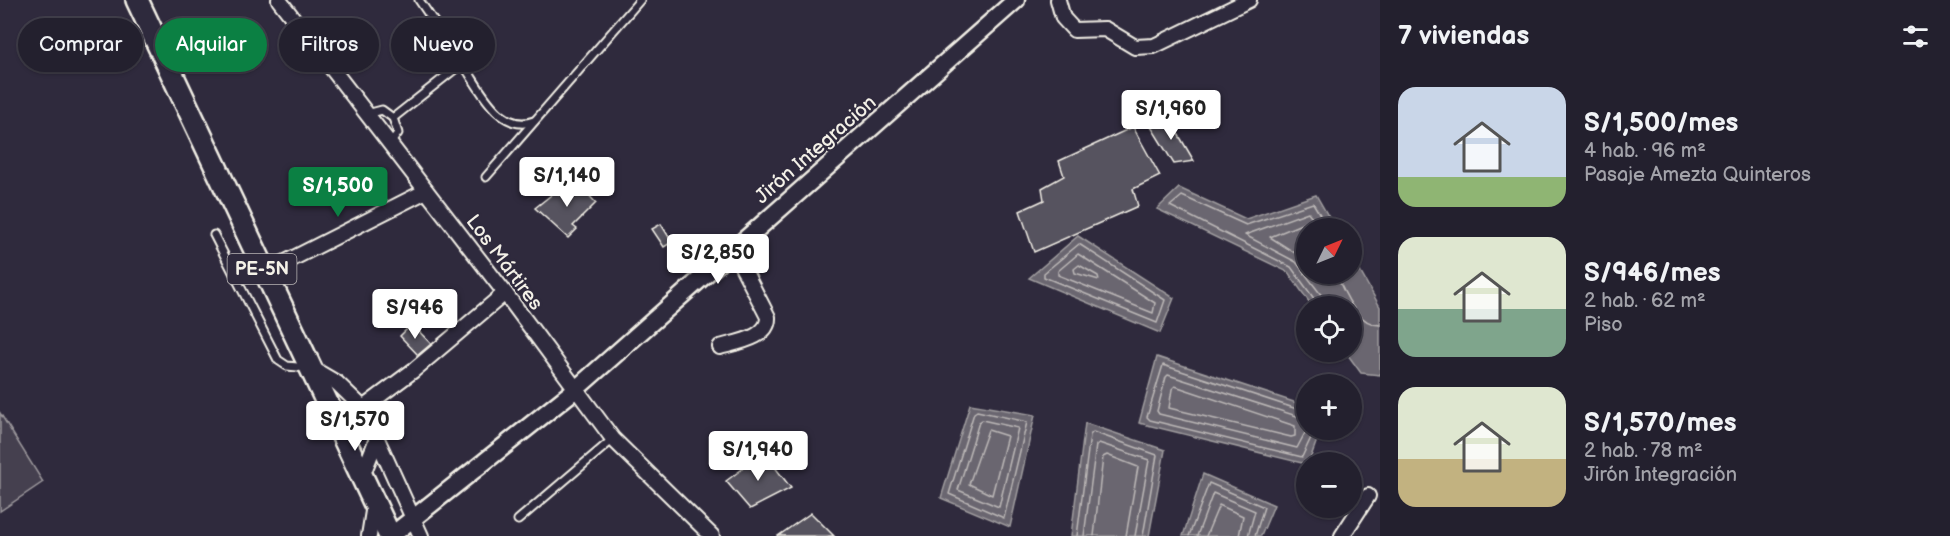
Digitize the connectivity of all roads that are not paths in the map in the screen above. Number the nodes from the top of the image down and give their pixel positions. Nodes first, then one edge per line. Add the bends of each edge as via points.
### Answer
1 (137, 0) edge
2 (279, 0) edge
3 (419, 0) edge
4 (640, 0) edge
5 (1017, 0) edge
6 (1058, 0) edge
7 (1249, 0) edge
8 (431, 18) edge
9 (451, 72) edge
10 (469, 72) edge
11 (367, 114) junction
12 (393, 118) junction
13 (536, 120) junction
14 (390, 144) junction
15 (486, 177) dead end
16 (426, 190) junction
17 (214, 235) dead end
18 (733, 249) junction
19 (264, 273) junction
20 (505, 293) junction
21 (720, 347) dead end
22 (310, 368) junction
23 (576, 389) junction
24 (331, 411) junction
25 (366, 413) junction
26 (377, 439) junction
27 (613, 439) junction
28 (362, 476) junction
29 (1368, 496) dead end
30 (374, 505) junction
31 (413, 518) junction
32 (518, 520) dead end
33 (369, 536) edge
34 (391, 536) edge
35 (421, 536) edge
36 (712, 536) edge
37 (1342, 536) edge

1 - 19 main road, PE-5N
2 - 11 street, Los Mártires
3 - 8 lane
4 - 13 lane
5 - 18 street, Jirón Integración
6 - 7 street via 1064,18 1074,30 1105,29 1135,47 1154,46
9 - 12 lane
10 - 13 lane via 506,121 521,125
11 - 12 lane via 382,110
11 - 14 street, Los Mártires
12 - 14 lane via 398,133
13 - 15 lane
14 - 16 street, Los Mártires
16 - 19 street
16 - 20 street, Los Mártires
17 - 22 lane via 278,360 296,368
18 - 21 street via 768,323 760,333
18 - 23 street, Jirón Integración
19 - 22 main road, PE-5N
20 - 23 street, Los Mártires
20 - 25 street
22 - 24 main road, PE-5N
22 - 25 street via 337,383
23 - 27 street, Los Mártires
23 - 31 street, Jirón Integración
24 - 25 street
24 - 28 main road, PE-5N
25 - 26 street
26 - 28 street
26 - 31 street
27 - 32 lane
27 - 36 street, Los Mártires
28 - 30 main road, PE-5N
29 - 37 street
30 - 33 street
30 - 34 main road, PE-5N
31 - 34 street, Jirón Integración
31 - 35 street

